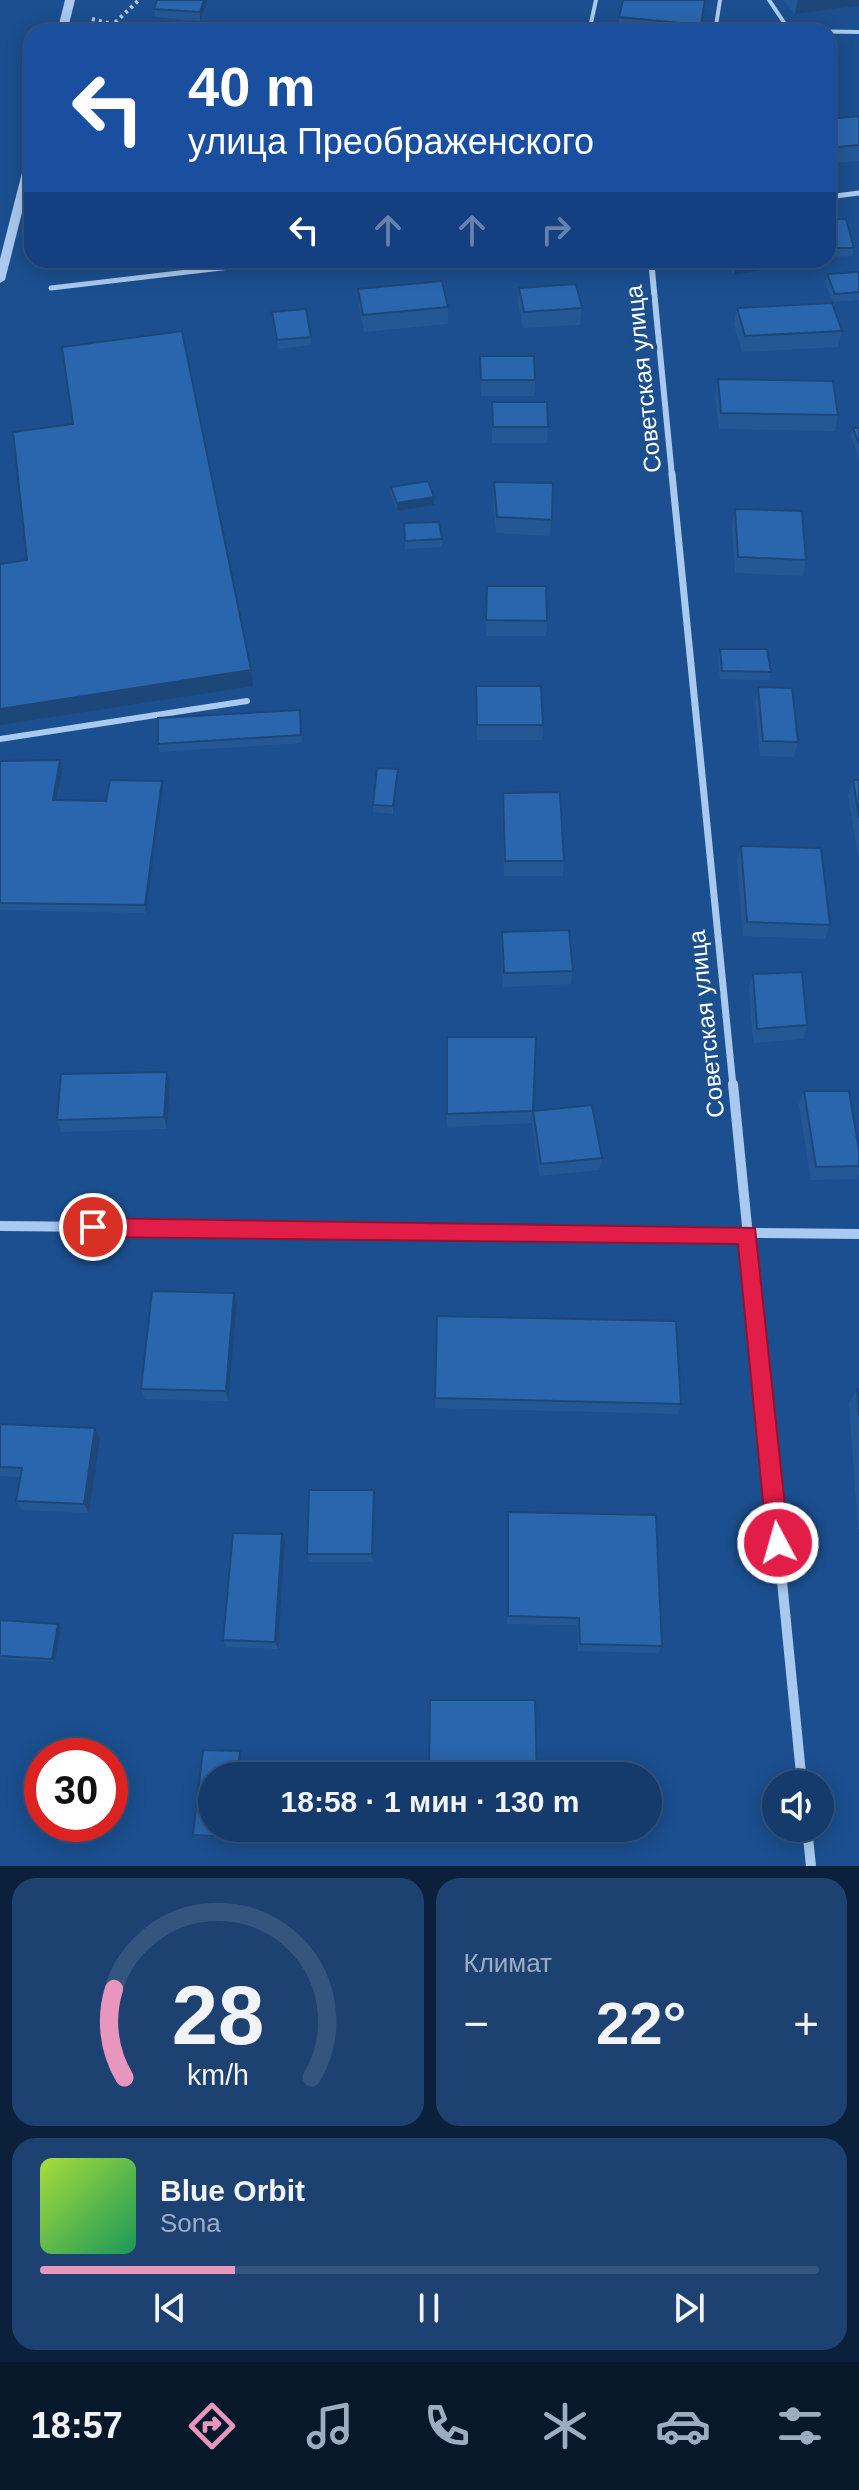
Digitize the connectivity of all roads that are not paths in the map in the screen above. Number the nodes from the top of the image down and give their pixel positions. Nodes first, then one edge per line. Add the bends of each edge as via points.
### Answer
1 (70, 0) edge
2 (596, 0) edge
3 (720, 0) edge
4 (769, 0) edge
5 (64, 24) edge
6 (591, 24) edge
7 (716, 24) edge
8 (785, 24) edge
9 (836, 32) edge
10 (859, 32) edge
11 (24, 185) edge
12 (859, 193) edge
13 (836, 196) edge
14 (222, 268) edge
15 (652, 268) edge
16 (0, 280) edge
17 (51, 288) dead end
18 (247, 701) dead end
19 (0, 739) edge
20 (0, 1226) edge
21 (859, 1234) edge
22 (747, 1235) junction
23 (801, 1770) edge
24 (808, 1842) edge
25 (811, 1866) edge

1 - 5 street
2 - 6 lane
3 - 7 lane
4 - 8 lane
9 - 10 lane
11 - 16 street
12 - 13 street
14 - 17 street
15 - 22 street, Советская улица
18 - 19 lane
20 - 22 street
21 - 22 street
22 - 23 street, Советская улица
24 - 25 street

